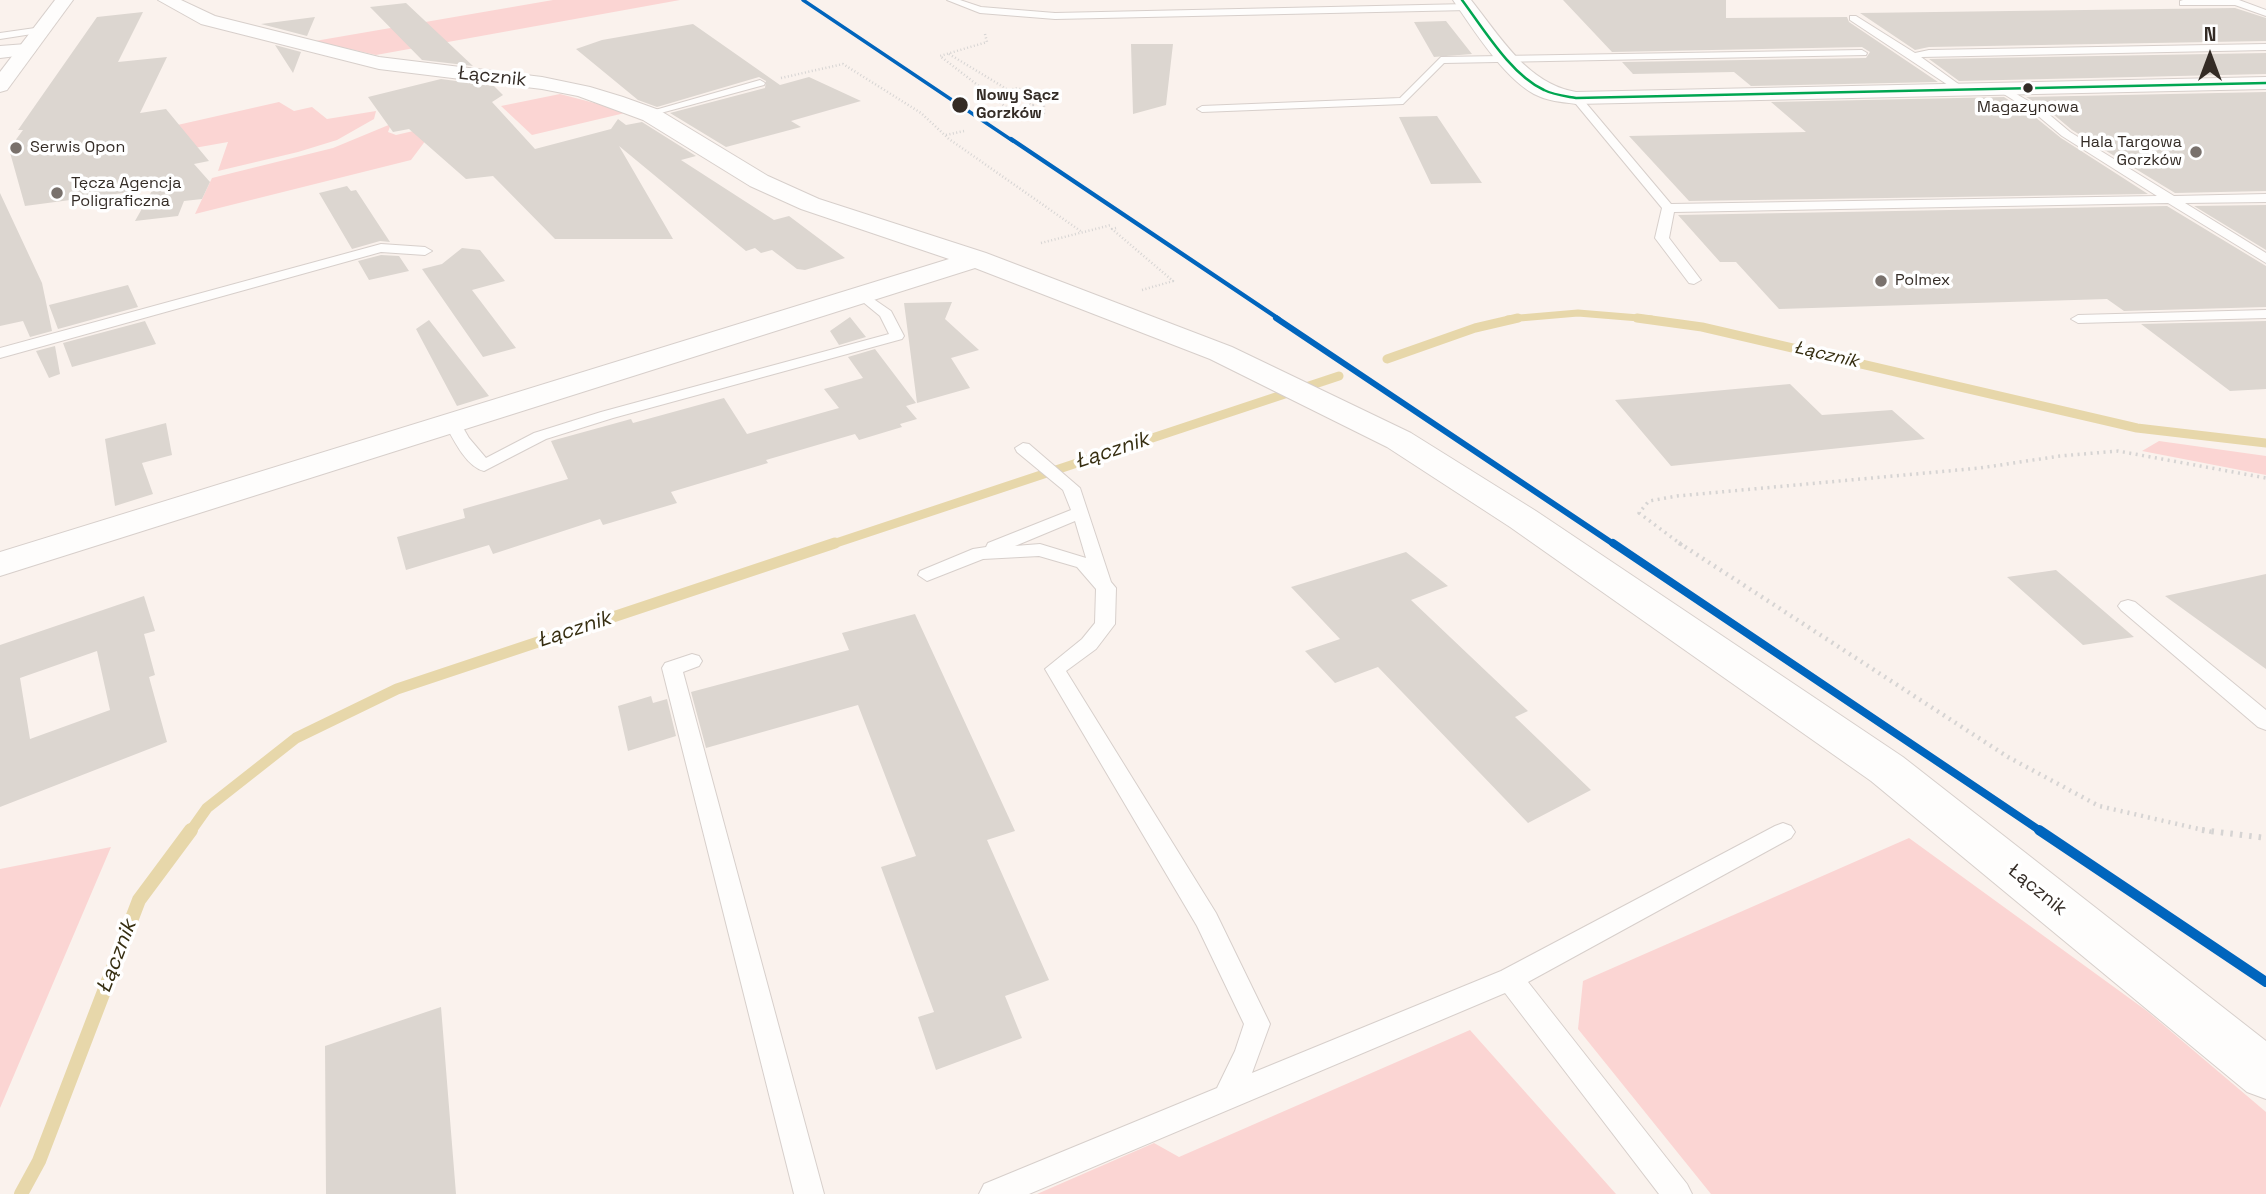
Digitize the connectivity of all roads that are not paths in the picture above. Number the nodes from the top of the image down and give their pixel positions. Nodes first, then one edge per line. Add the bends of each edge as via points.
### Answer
1 (64, 0) edge
2 (167, 0) edge
3 (951, 0) edge
4 (2183, 3) dead end
5 (2266, 3) edge
6 (1465, 4) edge
7 (2245, 6) junction
8 (2266, 13) edge
9 (1853, 18) dead end
10 (42, 30) junction
11 (0, 36) edge
12 (2266, 47) edge
13 (26, 50) junction
14 (0, 52) edge
15 (1862, 53) dead end
16 (1913, 56) junction
17 (1508, 57) junction
18 (760, 83) road end
19 (2266, 83) edge
20 (0, 86) edge
21 (2003, 89) junction
22 (1960, 90) junction
23 (1576, 98) junction
24 (1202, 108) dead end
25 (646, 114) junction
26 (2266, 198) edge
27 (2174, 201) junction
28 (1668, 208) junction
29 (425, 251) dead end
30 (976, 259) junction
31 (2266, 259) edge
32 (1694, 280) dead end
33 (859, 293) junction
34 (2266, 314) edge
35 (2078, 319) dead end
36 (0, 353) edge
37 (452, 422) junction
38 (1023, 448) dead end
39 (1041, 463) joint
40 (1063, 482) joint
41 (1081, 512) junction
42 (980, 553) junction
43 (0, 564) edge
44 (927, 575) dead end
45 (1106, 588) junction
46 (2128, 606) dead end
47 (692, 661) dead end
48 (2266, 722) edge
49 (1783, 832) dead end
50 (1510, 979) junction
51 (2266, 1074) edge
52 (1228, 1094) junction
53 (809, 1194) edge
54 (995, 1194) edge
55 (1677, 1194) edge

1 - 10 street
2 - 25 street, Łącznik via 208,20 379,63 542,83 583,91
3 - 6 lane via 980,10 1055,16
4 - 7 lane via 2220,1
5 - 7 lane
6 - 17 street
7 - 8 lane
9 - 16 lane
10 - 11 lane
10 - 13 street
12 - 16 lane
13 - 14 street
13 - 20 street
15 - 17 lane
16 - 22 lane
17 - 23 street via 1537,87
17 - 24 lane via 1441,60 1403,101
18 - 25 lane
19 - 21 street
21 - 22 street
21 - 27 lane
22 - 23 street
23 - 28 lane
25 - 30 street, Łącznik via 760,181 810,204
26 - 27 lane
27 - 28 lane
27 - 31 lane
28 - 32 lane via 1662,238
29 - 36 lane via 381,248
30 - 33 street
30 - 51 street, Łącznik via 1221,353 1433,461 1886,769
33 - 37 street
33 - 37 lane via 886,314 897,336 596,418 540,436 484,466
34 - 35 lane
37 - 43 street
38 - 39 lane
39 - 40 lane
40 - 41 lane via 1072,488
41 - 42 lane
41 - 45 lane
42 - 44 lane
42 - 45 lane via 1040,550 1084,563
45 - 52 lane via 1105,624 1089,644 1055,669 1207,920 1257,1024
46 - 48 lane
47 - 53 lane via 672,668
49 - 50 lane
50 - 52 lane
50 - 55 lane
52 - 54 lane

